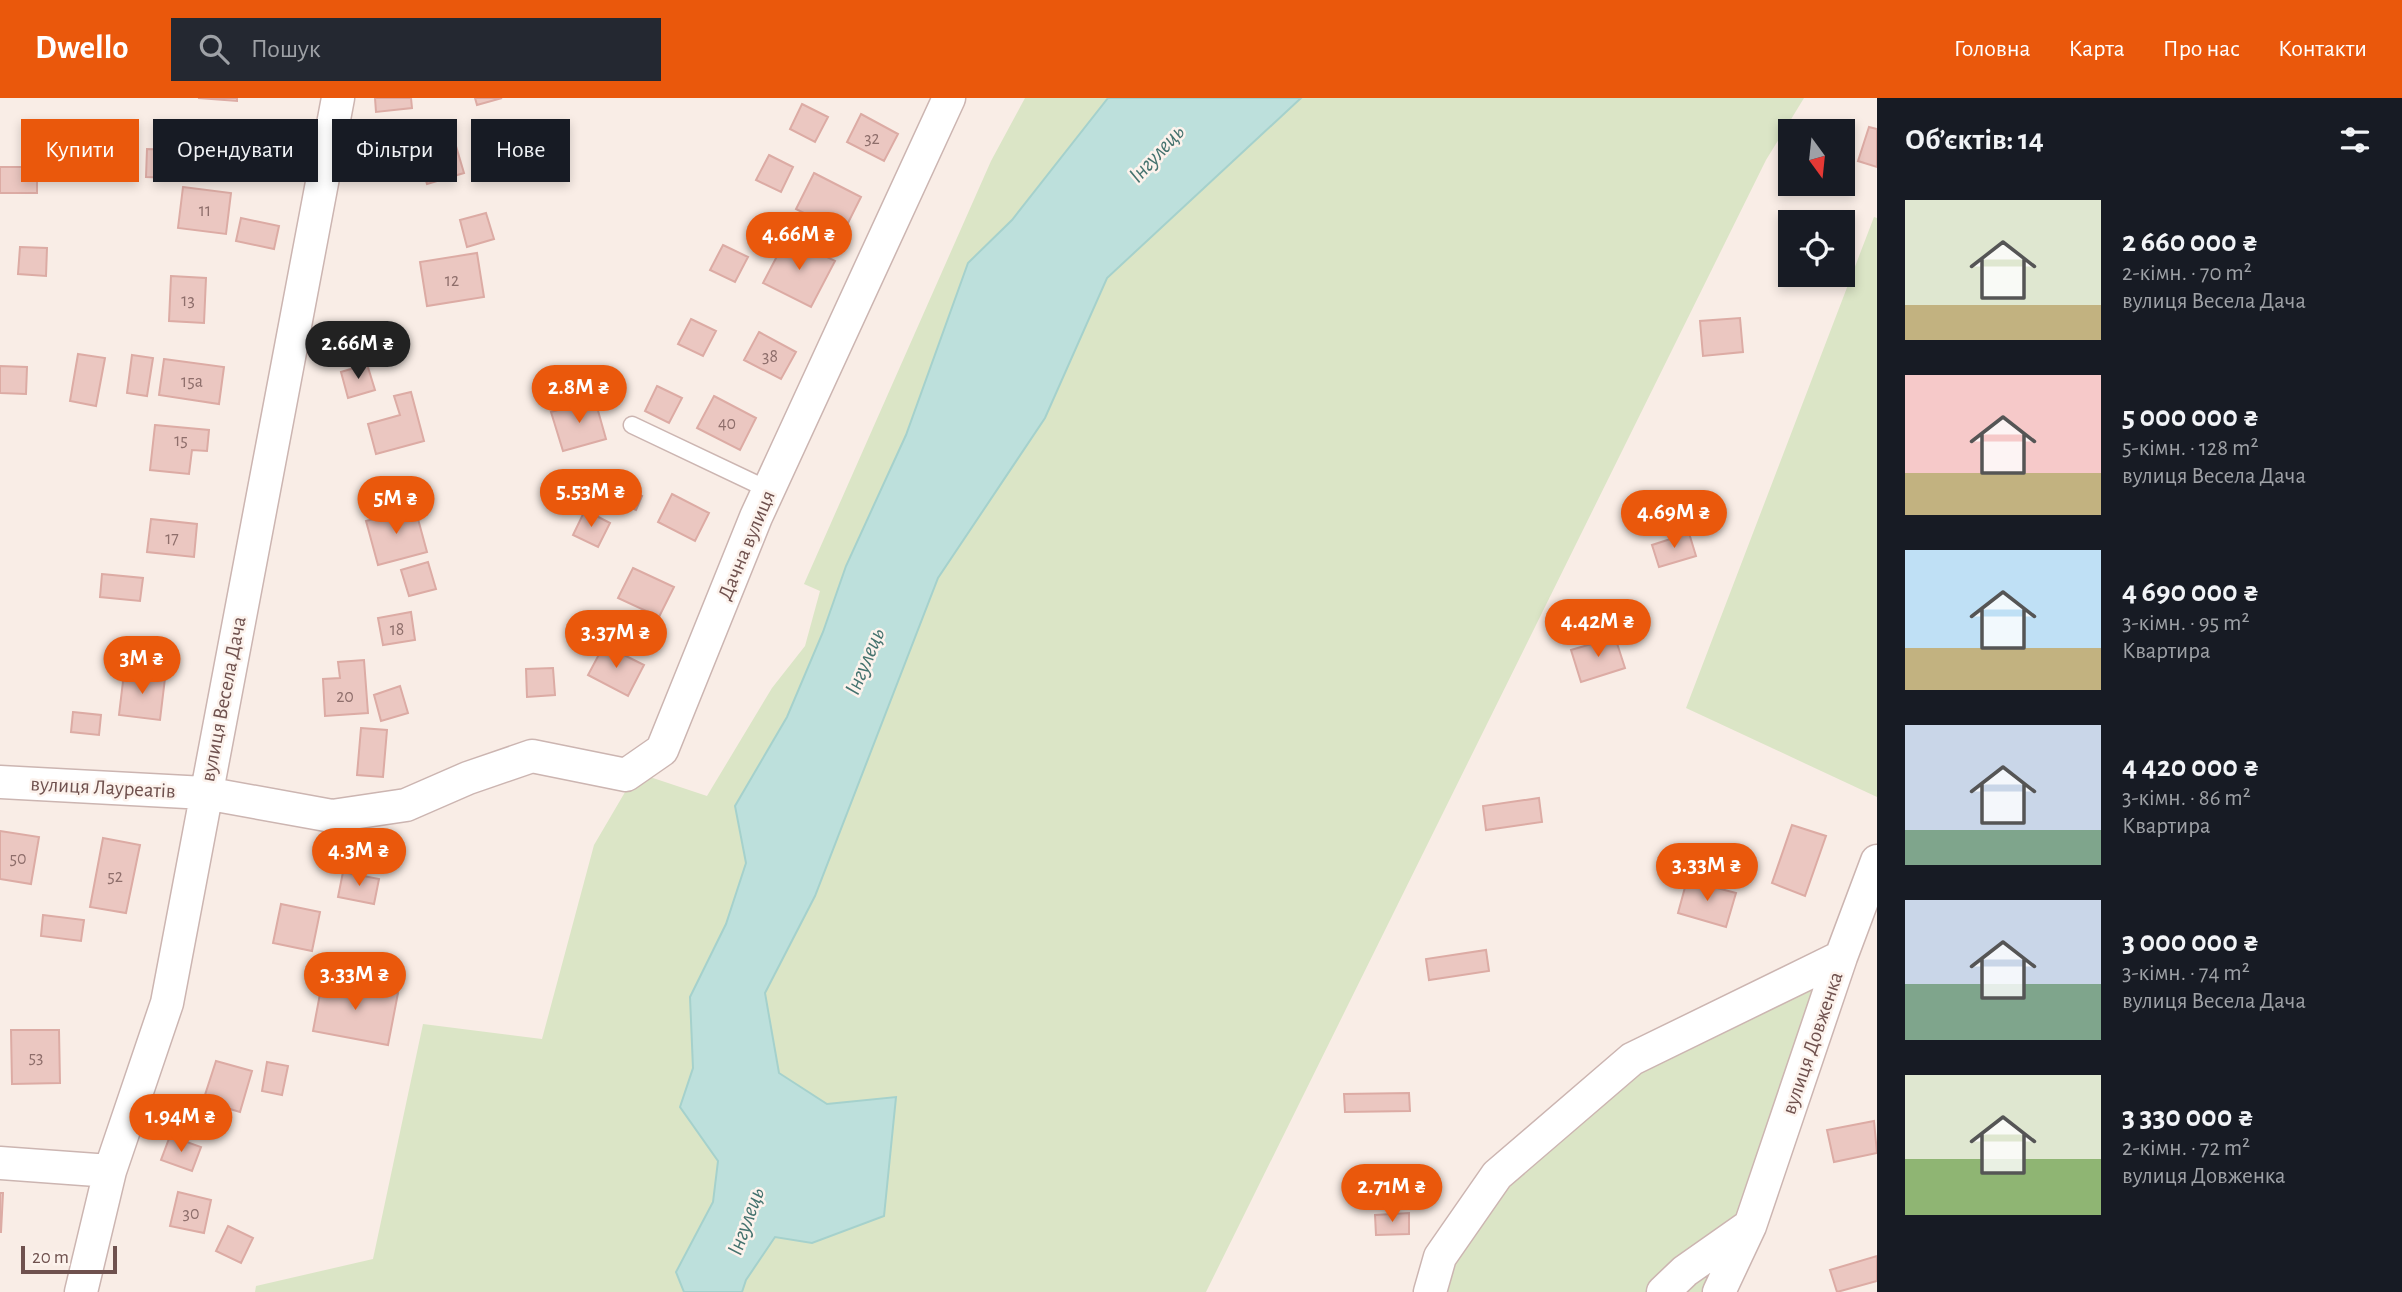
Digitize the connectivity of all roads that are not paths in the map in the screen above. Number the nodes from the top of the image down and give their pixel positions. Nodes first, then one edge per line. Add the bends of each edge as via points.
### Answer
1 (338, 98) edge
2 (949, 98) edge
3 (632, 425) dead end
4 (769, 490) junction
5 (0, 782) edge
6 (205, 793) junction
7 (1877, 861) edge
8 (1841, 957) junction
9 (0, 1163) edge
10 (110, 1171) junction
11 (1750, 1226) junction
12 (81, 1292) edge
13 (1430, 1292) edge
14 (1663, 1292) edge
15 (1719, 1292) edge

1 - 6 street, вулиця Весела Дача
2 - 4 street, Дачна вулиця
3 - 4 lane
4 - 6 street, Дачна вулиця via 662,750 626,775 532,756 405,805 332,816
5 - 6 street, вулиця Лауреатів
6 - 10 street, вулиця Весела Дача via 167,1003
7 - 8 street, вулиця Довженка
8 - 11 street, вулиця Довженка
8 - 13 street via 1632,1059 1497,1175 1440,1257
9 - 10 street
10 - 12 street, вулиця Весела Дача
11 - 14 street
11 - 15 street, вулиця Довженка

